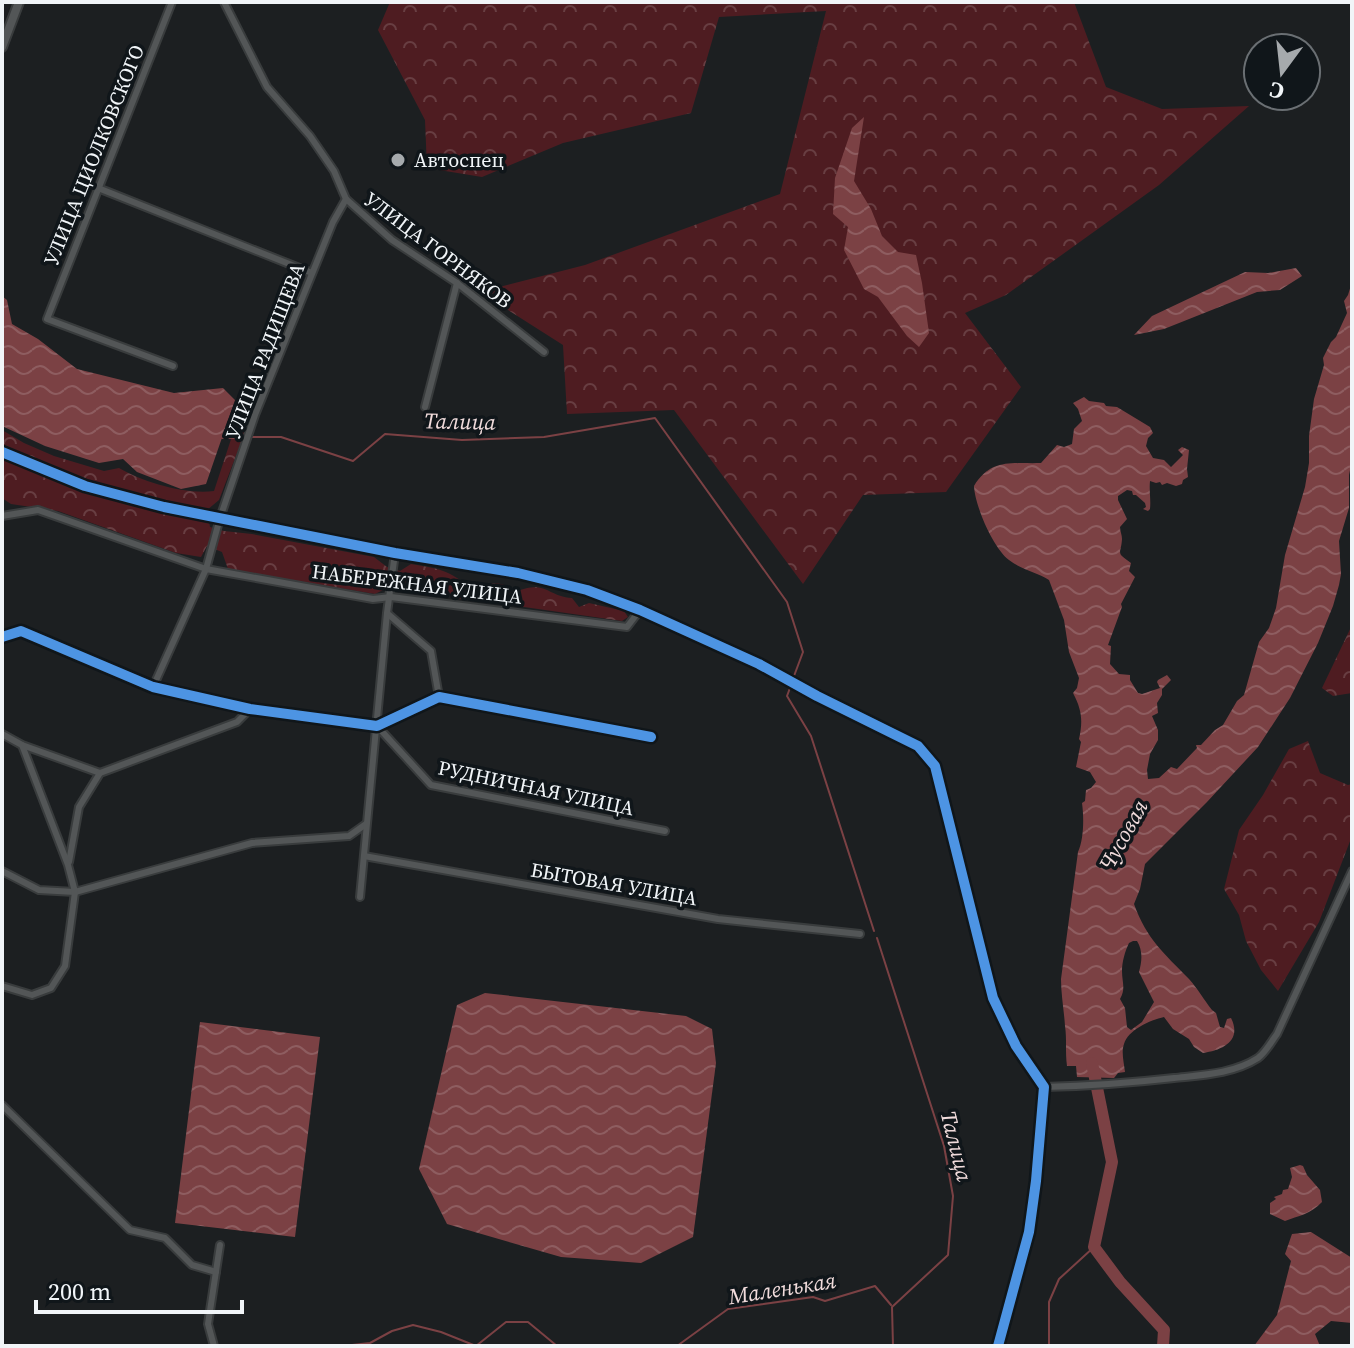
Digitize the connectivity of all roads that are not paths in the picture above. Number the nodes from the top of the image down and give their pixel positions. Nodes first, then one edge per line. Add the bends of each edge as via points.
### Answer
1 (19, 2) edge
2 (172, 2) edge
3 (224, 2) edge
4 (2, 14) edge
5 (13, 19) junction
6 (2, 47) edge
7 (98, 188) junction
8 (346, 199) junction
9 (312, 273) junction
10 (457, 283) junction
11 (544, 352) dead end
12 (173, 366) dead end
13 (425, 407) dead end
14 (2, 452) edge
15 (2, 516) edge
16 (220, 518) junction
17 (395, 553) junction
18 (206, 569) junction
19 (391, 597) junction
20 (640, 610) junction
21 (387, 613) junction
22 (2, 637) edge
23 (153, 687) junction
24 (439, 697) junction
25 (250, 709) junction
26 (377, 726) junction
27 (2, 734) edge
28 (651, 737) dead end
29 (22, 745) junction
30 (100, 773) junction
31 (366, 824) junction
32 (665, 831) dead end
33 (364, 856) junction
34 (68, 865) junction
35 (2, 871) edge
36 (1352, 871) edge
37 (75, 892) junction
38 (360, 897) dead end
39 (860, 934) dead end
40 (2, 986) edge
41 (1044, 1087) junction
42 (2, 1105) edge
43 (220, 1245) dead end
44 (216, 1272) junction
45 (214, 1346) edge
46 (998, 1346) edge

1 - 5 street
2 - 7 street, УЛИЦА ЦИОЛКОВСКОГО
3 - 8 street, УЛИЦА ГОРНЯКОВ via 267,87 318,148
4 - 5 street
5 - 6 street
7 - 9 street
7 - 12 street, УЛИЦА ЦИОЛКОВСКОГО via 47,319
8 - 9 street, УЛИЦА РАДИЩЕВА
8 - 10 street, УЛИЦА ГОРНЯКОВ via 392,240
9 - 16 street, УЛИЦА РАДИЩЕВА
10 - 11 street, УЛИЦА ГОРНЯКОВ
10 - 13 street
14 - 16 street via 85,486
15 - 18 street, НАБЕРЕЖНАЯ УЛИЦА via 38,510
16 - 17 street
16 - 18 street, УЛИЦА РАДИЩЕВА
17 - 19 street
17 - 20 street via 518,573
18 - 19 street, НАБЕРЕЖНАЯ УЛИЦА via 373,599
18 - 23 street, УЛИЦА РАДИЩЕВА
19 - 20 street, НАБЕРЕЖНАЯ УЛИЦА via 627,627
19 - 21 street
20 - 41 street via 918,746 935,766 993,998
21 - 24 street via 431,651
21 - 26 street
22 - 23 street via 21,631
23 - 25 street
24 - 26 street
24 - 28 street
25 - 26 street
25 - 30 street via 237,722
26 - 31 street
26 - 32 street, РУДНИЧНАЯ УЛИЦА via 431,785
27 - 29 street
29 - 30 street
29 - 34 street
30 - 34 street via 79,807
31 - 33 street
31 - 37 street via 349,836 252,843
33 - 38 street
33 - 39 street, БЫТОВАЯ УЛИЦА via 718,919
34 - 37 street
35 - 37 street via 39,890
36 - 41 street via 1277,1034 1259,1057 1211,1074
37 - 40 street via 65,966 51,988 32,995
41 - 46 street via 1029,1232
42 - 44 street via 130,1230 165,1238 192,1265
43 - 44 street
44 - 45 street via 208,1324

